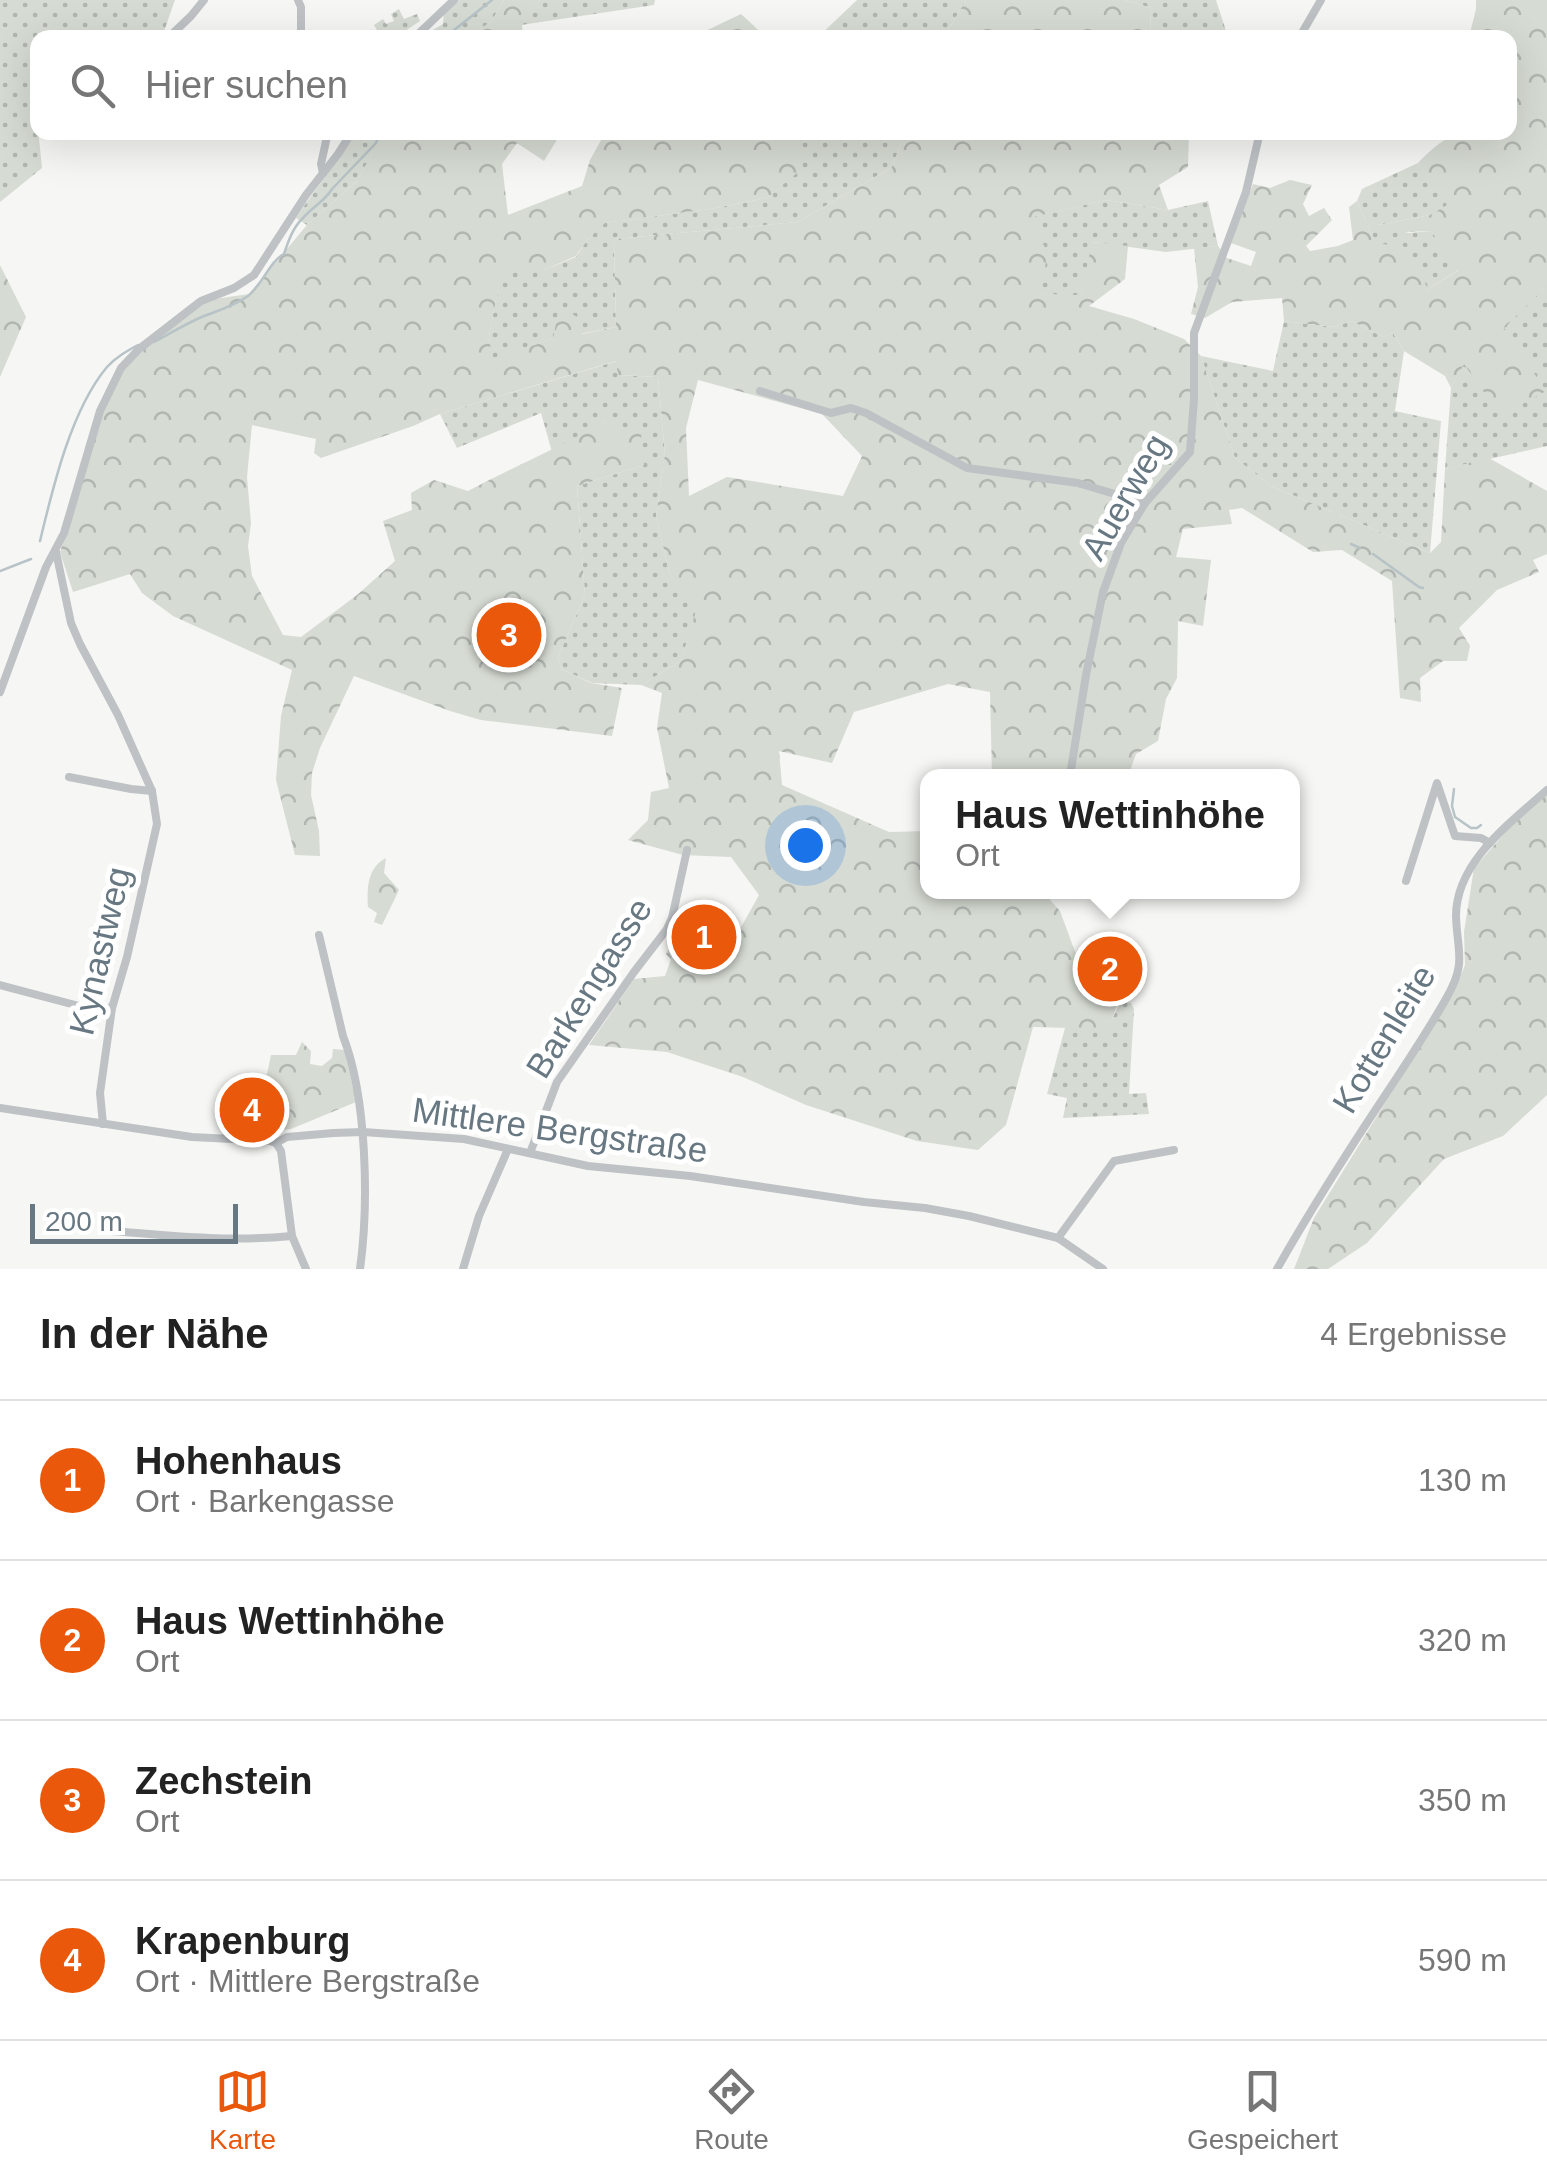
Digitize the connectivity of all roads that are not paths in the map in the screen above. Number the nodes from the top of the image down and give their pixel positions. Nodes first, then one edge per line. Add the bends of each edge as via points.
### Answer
1 (204, 0) edge
2 (298, 0) edge
3 (454, 0) edge
4 (1322, 0) edge
5 (177, 30) edge
6 (301, 30) edge
7 (422, 30) edge
8 (1304, 30) edge
9 (326, 140) edge
10 (346, 140) edge
11 (1258, 140) edge
12 (322, 173) junction
13 (760, 391) dead end
14 (1145, 504) junction
15 (56, 552) junction
16 (0, 692) edge
17 (1071, 769) edge
18 (69, 777) dead end
19 (152, 790) junction
20 (1547, 790) edge
21 (1445, 802) junction
22 (1430, 806) junction
23 (1490, 844) junction
24 (686, 850) dead end
25 (1406, 882) dead end
26 (319, 935) dead end
27 (0, 985) edge
28 (112, 1008) junction
29 (0, 1108) edge
30 (104, 1124) junction
31 (363, 1132) junction
32 (276, 1144) junction
33 (508, 1149) junction
34 (1174, 1150) dead end
35 (530, 1153) junction
36 (112, 1231) dead end
37 (292, 1236) junction
38 (1058, 1238) junction
39 (306, 1269) edge
40 (360, 1269) edge
41 (464, 1269) edge
42 (1103, 1269) edge
43 (1277, 1269) edge

1 - 5 street
2 - 6 street
3 - 7 street
4 - 8 street
9 - 12 street
10 - 12 street
11 - 14 street, Auerweg via 1194,332 1190,452
12 - 15 street via 254,276 201,301 122,368 100,411
13 - 14 street via 831,413 866,413 967,468 1078,483
14 - 17 street, Auerweg via 1103,592
15 - 16 street
15 - 19 street, Kynastweg via 71,622
18 - 19 street
19 - 28 street, Kynastweg via 157,824
20 - 23 street, Kottenleite
21 - 22 street
21 - 22 street via 1438,783
21 - 23 street via 1455,836
22 - 25 street
23 - 43 street, Kottenleite via 1460,889 1453,986
24 - 35 street, Barkengasse via 667,929 557,1082
26 - 31 street
27 - 28 street
28 - 30 street, Kynastweg via 100,1093
29 - 30 street, Mittlere Bergstraße
30 - 32 street, Mittlere Bergstraße
31 - 32 street, Mittlere Bergstraße via 286,1137
31 - 33 street, Mittlere Bergstraße
31 - 40 street
32 - 37 street
33 - 35 street, Mittlere Bergstraße
33 - 41 street via 478,1216
34 - 38 street via 1114,1162
35 - 38 street, Mittlere Bergstraße via 925,1208
36 - 37 street via 223,1240
37 - 39 street
38 - 42 street, Mittlere Bergstraße

